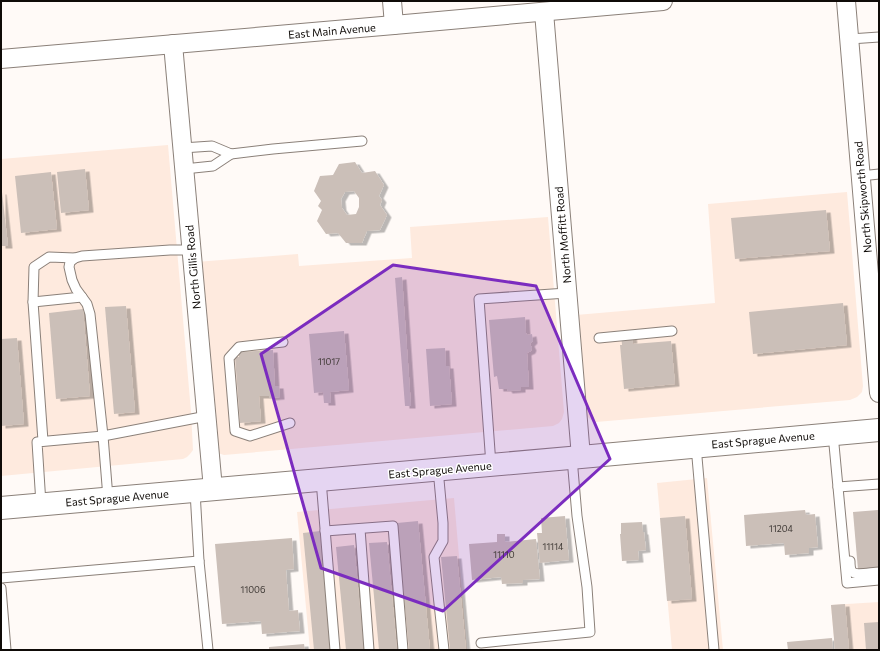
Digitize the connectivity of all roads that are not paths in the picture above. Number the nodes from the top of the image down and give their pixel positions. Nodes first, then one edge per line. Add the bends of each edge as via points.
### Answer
1 (392, 1) edge
2 (662, 1) edge
3 (846, 1) edge
4 (612, 3) edge
5 (544, 12) junction
6 (394, 25) junction
7 (879, 37) edge
8 (850, 40) junction
9 (173, 44) junction
10 (1, 59) edge
11 (362, 141) dead end
12 (182, 148) junction
13 (231, 154) junction
14 (184, 169) junction
15 (879, 174) edge
16 (861, 176) junction
17 (192, 250) junction
18 (75, 258) junction
19 (567, 293) junction
20 (82, 297) junction
21 (33, 302) junction
22 (672, 332) dead end
23 (599, 338) dead end
24 (283, 342) dead end
25 (879, 393) edge
26 (207, 416) junction
27 (290, 423) dead end
28 (879, 430) edge
29 (833, 434) junction
30 (103, 436) junction
31 (43, 441) junction
32 (696, 446) junction
33 (576, 458) junction
34 (491, 465) junction
35 (438, 470) junction
36 (321, 480) junction
37 (879, 484) edge
38 (838, 487) junction
39 (204, 490) junction
40 (108, 498) junction
41 (41, 504) junction
42 (1, 508) edge
43 (841, 517) junction
44 (360, 528) junction
45 (325, 531) junction
46 (199, 561) junction
47 (879, 572) edge
48 (1, 578) edge
49 (879, 580) edge
50 (1, 588) edge
51 (481, 643) dead end
52 (6, 650) edge
53 (208, 650) edge
54 (335, 650) edge
55 (369, 650) edge
56 (403, 650) edge
57 (444, 650) edge
58 (714, 650) edge

1 - 6 street
2 - 4 street, East Main Avenue
3 - 8 street, North Skipworth Road
4 - 5 street, East Main Avenue
5 - 6 street, East Main Avenue
5 - 19 street, North Moffitt Road
6 - 9 street, East Main Avenue
7 - 8 lane
8 - 16 street, North Skipworth Road
9 - 10 street, East Main Avenue
9 - 12 street, North Gillis Road
11 - 13 lane
12 - 13 lane via 212,146
12 - 14 street, North Gillis Road
13 - 14 lane via 213,166
14 - 17 street, North Gillis Road
15 - 16 lane
16 - 25 street, North Skipworth Road
17 - 18 lane via 101,254
17 - 26 street, North Gillis Road
18 - 20 lane via 69,267 72,280
18 - 21 lane via 48,257 34,267
19 - 33 street, North Moffitt Road
19 - 34 lane via 479,299
20 - 21 lane
20 - 30 lane via 90,314
21 - 31 lane
22 - 23 lane
24 - 27 lane via 239,347 229,358 235,431 250,436
26 - 30 lane
26 - 39 street, North Gillis Road
28 - 29 main road, East Sprague Avenue
29 - 32 main road, East Sprague Avenue
29 - 38 lane
30 - 31 lane
30 - 40 lane
31 - 41 lane via 37,442
32 - 33 main road, East Sprague Avenue
32 - 58 lane
33 - 34 main road, East Sprague Avenue
33 - 51 lane via 577,516 587,587 590,632
34 - 35 main road, East Sprague Avenue
35 - 36 main road, East Sprague Avenue
35 - 57 lane via 443,541 434,557
36 - 39 main road, East Sprague Avenue
36 - 45 lane
37 - 38 lane
38 - 43 lane
39 - 40 main road, East Sprague Avenue
39 - 46 lane
40 - 41 main road, East Sprague Avenue
41 - 42 main road, East Sprague Avenue
43 - 47 lane via 846,526 852,571 861,574
43 - 49 lane via 847,583
44 - 45 lane
44 - 55 lane
44 - 56 lane via 393,526
45 - 54 lane
46 - 48 lane
46 - 53 lane
50 - 52 lane

